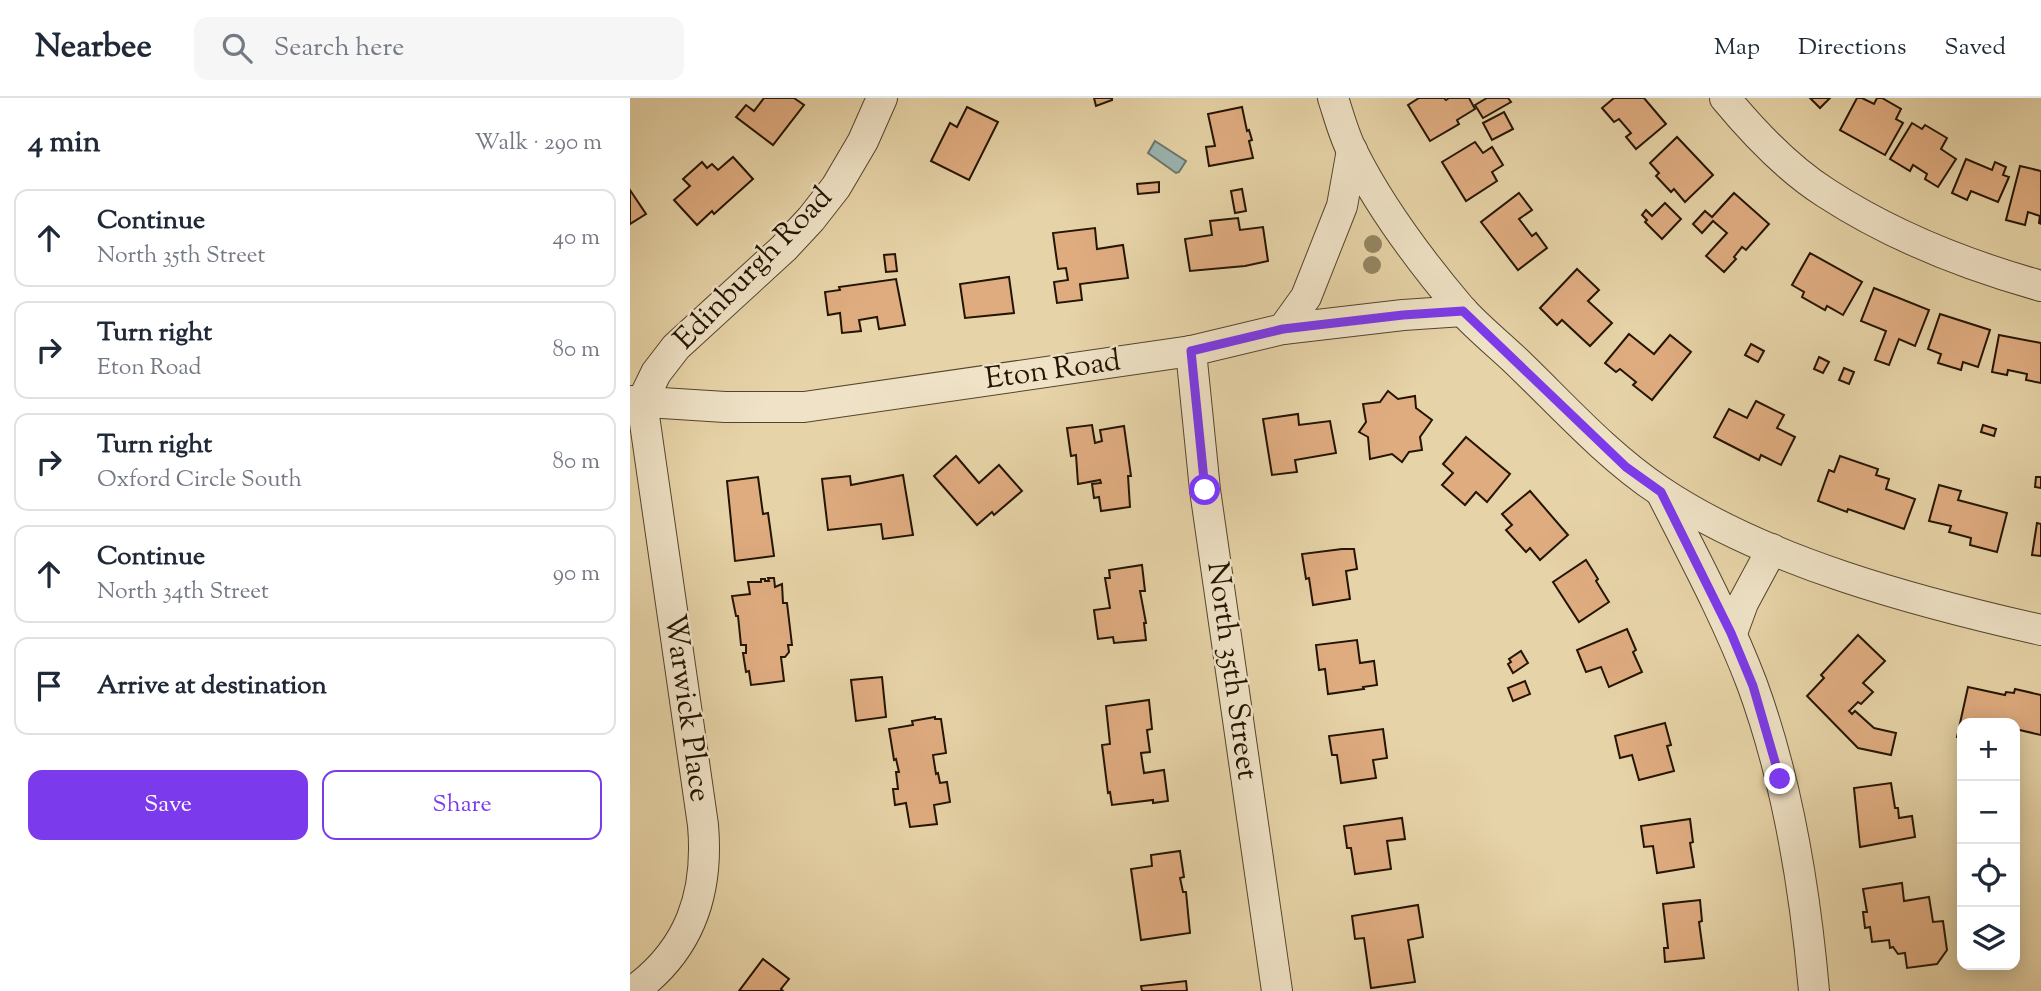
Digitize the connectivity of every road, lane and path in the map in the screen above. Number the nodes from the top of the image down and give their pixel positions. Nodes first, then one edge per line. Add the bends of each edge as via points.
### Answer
1 (882, 98) edge
2 (1333, 98) edge
3 (1725, 98) edge
4 (1352, 150) junction
5 (2041, 286) edge
6 (1463, 311) junction
7 (1283, 329) junction
8 (1191, 351) junction
9 (636, 401) edge
10 (1661, 492) junction
11 (1772, 550) junction
12 (2041, 630) edge
13 (1731, 633) junction
14 (633, 991) edge
15 (1277, 991) edge
16 (1814, 991) edge

1 - 9 street, Edinburgh Road via 863,141 811,219 676,347
2 - 4 street
3 - 5 street via 1783,159 1825,192 1898,234 1948,256
4 - 6 street via 1392,217
4 - 7 street via 1342,206 1306,297
6 - 7 street, Eton Road
6 - 10 street via 1626,467
7 - 8 street, Eton Road
8 - 9 street, Eton Road via 804,407
8 - 15 street, North 35th Street via 1205,490
9 - 14 street, Warwick Place via 703,825 704,870 690,925 672,954
10 - 11 street
10 - 13 street
11 - 12 street via 1923,600
11 - 13 street
13 - 16 street via 1753,686 1780,779 1808,922

